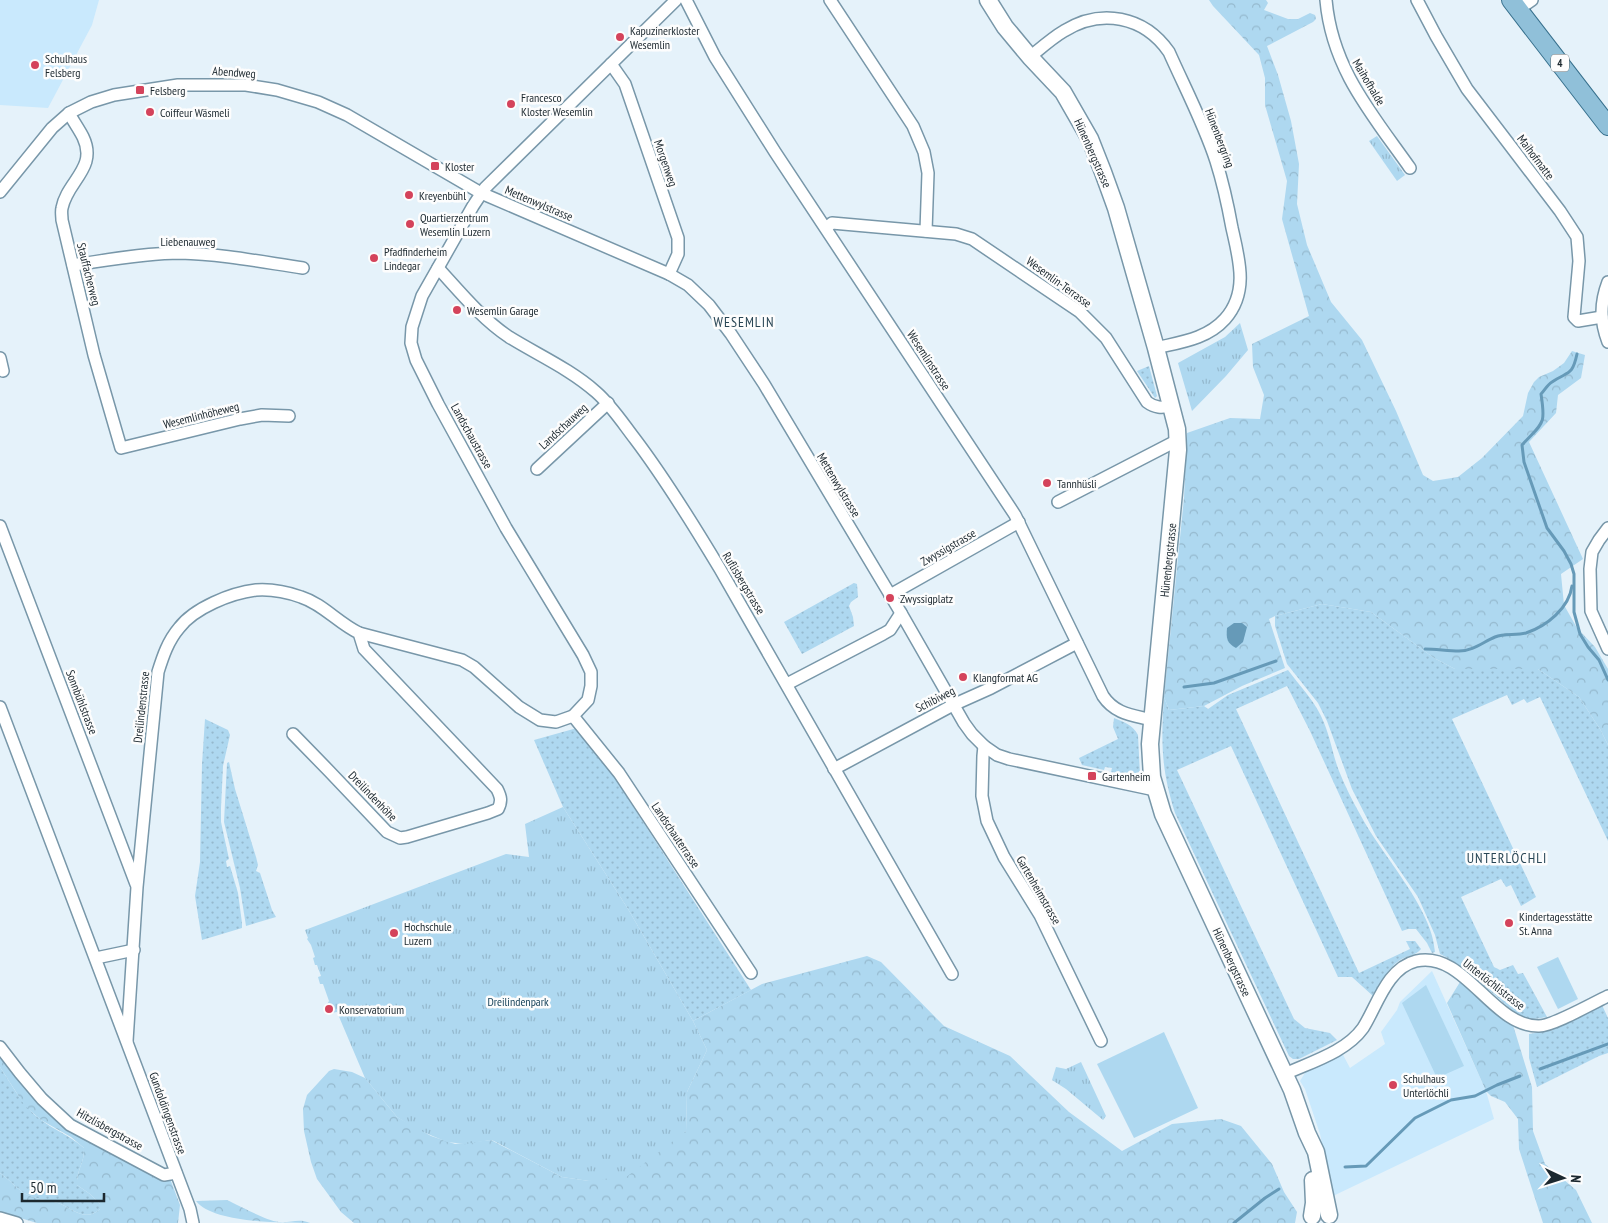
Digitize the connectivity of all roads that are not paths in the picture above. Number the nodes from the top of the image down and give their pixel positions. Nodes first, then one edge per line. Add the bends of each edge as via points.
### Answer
1 (676, 0) edge
2 (686, 0) edge
3 (830, 0) edge
4 (988, 0) edge
5 (1326, 0) edge
6 (1417, 0) edge
7 (1521, 3) edge
8 (1030, 57) junction
9 (611, 64) junction
10 (69, 113) junction
11 (1608, 126) edge
12 (1410, 168) dead end
13 (0, 192) edge
14 (481, 193) junction
15 (826, 228) junction
16 (926, 231) junction
17 (73, 265) junction
18 (303, 268) dead end
19 (438, 268) junction
20 (669, 274) junction
21 (1608, 282) edge
22 (1602, 317) junction
23 (1608, 342) edge
24 (1156, 348) junction
25 (0, 358) edge
26 (3, 371) dead end
27 (608, 403) junction
28 (1171, 406) junction
29 (288, 416) dead end
30 (1178, 440) junction
31 (121, 448) joint
32 (537, 469) dead end
33 (1058, 502) dead end
34 (1019, 522) junction
35 (0, 526) edge
36 (1608, 528) edge
37 (890, 595) junction
38 (901, 613) junction
39 (359, 633) junction
40 (1077, 643) junction
41 (1608, 649) edge
42 (787, 684) junction
43 (953, 705) junction
44 (0, 707) edge
45 (573, 716) junction
46 (1152, 720) junction
47 (293, 734) dead end
48 (984, 746) junction
49 (834, 769) junction
50 (1155, 790) junction
51 (137, 887) junction
52 (134, 950) junction
53 (96, 958) junction
54 (751, 973) dead end
55 (952, 974) dead end
56 (1608, 996) edge
57 (127, 1041) junction
58 (1101, 1041) dead end
59 (0, 1047) edge
60 (1285, 1074) junction
61 (1307, 1133) junction
62 (176, 1173) junction
63 (0, 1218) edge
64 (1309, 1219) edge
65 (1333, 1219) edge
66 (17, 1223) edge
67 (193, 1223) edge

1 - 9 street, Landschaustrasse
2 - 15 street, Wesemlinstrasse via 716,57
3 - 16 street via 914,126 928,172
4 - 8 street, Hünenbergstrasse
5 - 12 street, Maihofhalde via 1340,61 1355,90
6 - 22 street, Maihofmatte via 1467,89 1577,237 1579,261 1574,317 1578,321
7 - 11 main road, 4
8 - 24 street, Hünenbergstrasse via 1063,92 1090,140 1116,208
8 - 24 street, Hünenbergring via 1064,31 1087,20 1108,17 1128,20 1163,43 1204,130 1226,197 1241,268 1240,285 1236,302 1214,329 1197,338
9 - 14 street, Landschaustrasse
9 - 20 street, Morgenweg via 625,84 678,238 678,254
10 - 13 street, Abendweg via 45,134
10 - 14 street, Abendweg via 114,95 178,85 246,85 277,90 347,115
10 - 17 street, Stauffacherweg via 84,138 87,150 87,161 62,208
14 - 19 street, Landschaustrasse
14 - 20 street, Mettenwylstrasse
15 - 16 street, Wesemlin-Terrasse via 832,223
15 - 34 street, Wesemlinstrasse
16 - 28 street, Wesemlin-Terrasse via 972,239 1080,312 1106,338 1148,402 1156,407
17 - 18 street, Liebenauweg via 178,253
17 - 31 street, Stauffacherweg via 94,355
19 - 27 street, Ruflisbergstrasse via 508,336 567,371
19 - 45 street, Landschaustrasse via 422,296 410,343 438,404 590,672 588,700
20 - 37 street, Mettenwylstrasse via 688,285 709,305 731,334
21 - 22 street via 1602,301
22 - 23 street
24 - 28 street, Hünenbergstrasse
25 - 26 street
27 - 32 street, Landschauweg
27 - 42 street, Ruflisbergstrasse via 686,512
28 - 30 street, Hünenbergstrasse
29 - 31 street, Wesemlinhöheweg via 262,415 240,419
30 - 33 street
30 - 46 street, Hünenbergstrasse
34 - 37 street, Zwyssigstrasse
34 - 40 street, Wesemlinstrasse
35 - 51 street, Sonnbühlstrasse
36 - 41 street via 1592,552 1590,569 1591,611
37 - 38 street, Mettenwylstrasse
38 - 42 street via 890,630
38 - 43 street, Mettenwylstrasse
39 - 45 street via 462,660 540,720 556,722
39 - 47 street, Dreilindenhöhe via 364,649 497,789 502,802 498,809 406,837 393,836
39 - 51 street, Dreilindenstrasse via 346,627 319,605 274,590 256,590 226,597 200,610 179,626 164,650 158,672
40 - 43 street, Schibiweg
40 - 46 street, Wesemlinstrasse via 1107,702 1125,713
42 - 49 street, Ruflisbergstrasse
43 - 48 street, Mettenwylstrasse
43 - 49 street, Schibiweg
44 - 53 street
45 - 54 street, Landschauterrasse via 618,773
46 - 50 street, Hünenbergstrasse via 1150,759
48 - 50 street, Mettenwylstrasse via 997,755 1022,763
48 - 58 street, Gartenheimstrasse via 982,796 986,821 1040,915
49 - 55 street, Ruflisbergstrasse
50 - 60 street, Hünenbergstrasse via 1163,814
51 - 52 street, Dreilindenstrasse
52 - 53 street
52 - 57 street, Dreilindenstrasse
53 - 57 street
56 - 60 street, Unterlöchlistrasse via 1550,1024 1529,1025 1510,1016 1450,966 1436,961 1413,962 1394,975 1355,1037 1336,1050
57 - 62 street, Gundoldingenstrasse
59 - 62 street, Hitzlisbergstrasse via 42,1099 70,1125 164,1175
60 - 61 street, Hünenbergstrasse
61 - 64 street, Hünenbergstrasse via 1314,1187
61 - 65 street, Hünenbergstrasse via 1316,1152
62 - 67 street, Gundoldingenstrasse
63 - 66 street
64 - 65 street via 1320,1213

